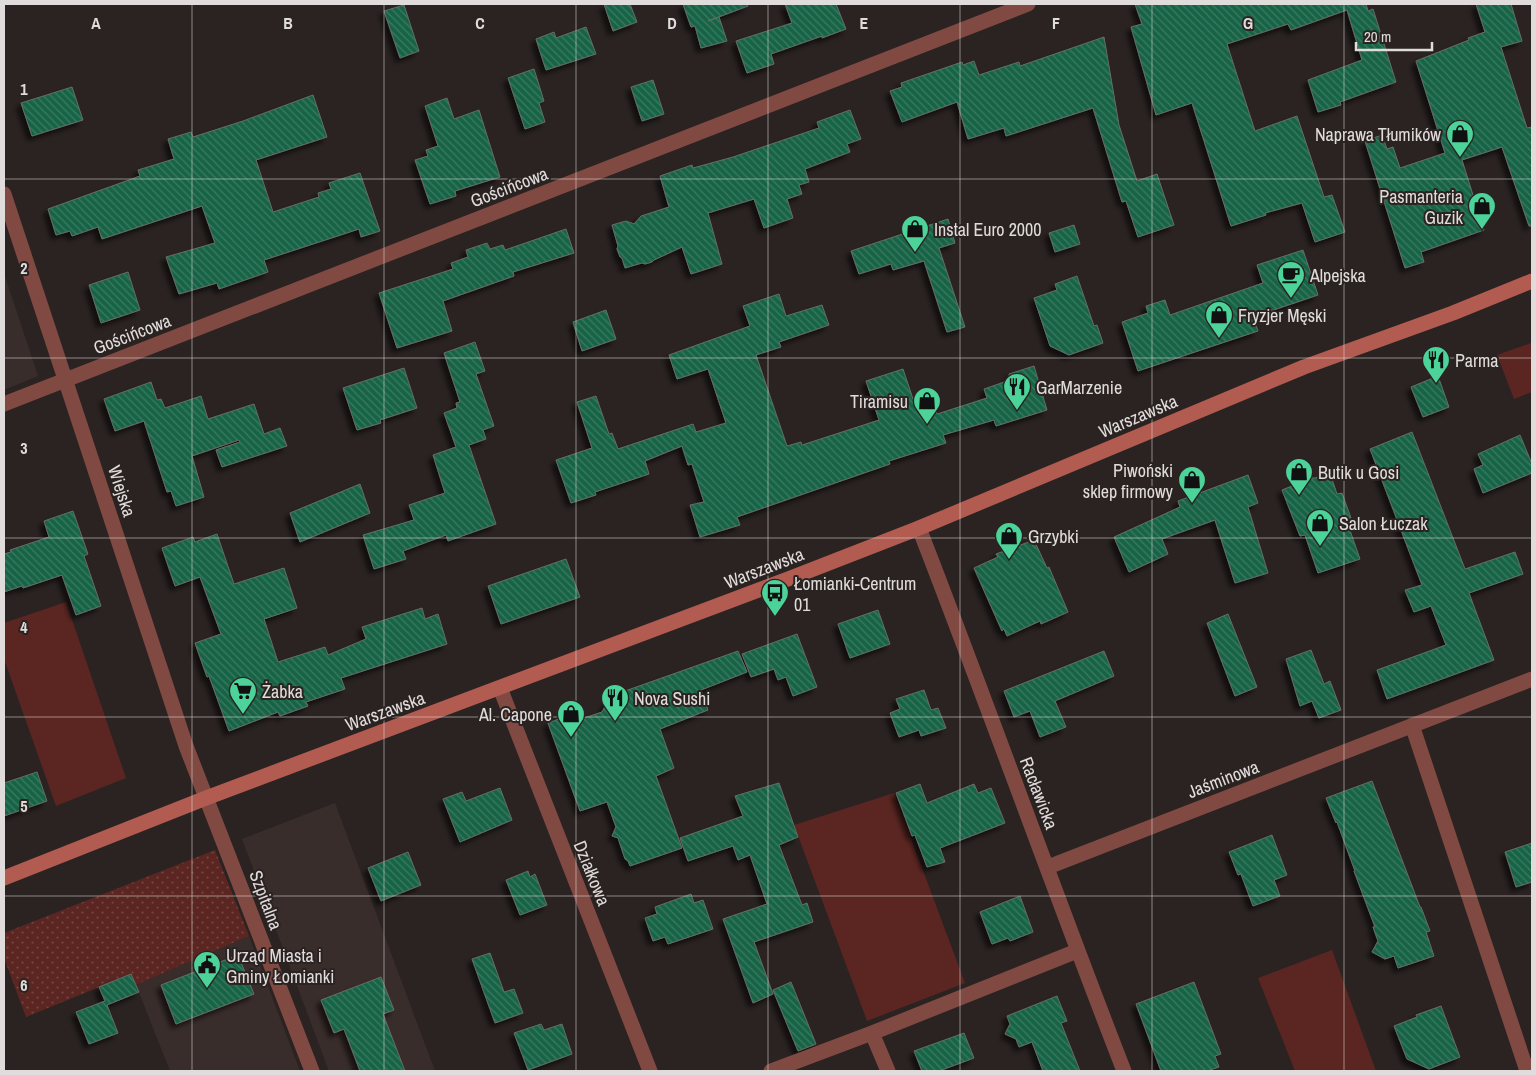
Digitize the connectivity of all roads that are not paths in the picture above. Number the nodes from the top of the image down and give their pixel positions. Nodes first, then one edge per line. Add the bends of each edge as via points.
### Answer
1 (1028, 4) edge
2 (4, 194) edge
3 (1532, 282) edge
4 (66, 380) junction
5 (4, 404) edge
6 (919, 528) junction
7 (1532, 679) edge
8 (500, 688) junction
9 (1412, 725) junction
10 (206, 798) junction
11 (1048, 868) junction
12 (4, 878) edge
13 (1077, 951) junction
14 (872, 1033) junction
15 (312, 1071) edge
16 (650, 1071) edge
17 (771, 1071) edge
18 (888, 1071) edge
19 (1124, 1071) edge
20 (1527, 1071) edge

1 - 4 street, Gościńcowa
2 - 4 street, Wiejska
3 - 6 street, Warszawska via 1304,367
4 - 5 street, Gościńcowa
4 - 10 street, Wiejska
6 - 8 street, Warszawska
6 - 11 street, Racławicka
7 - 9 street, Jaśminowa
8 - 10 street, Warszawska
8 - 16 street, Działkowa
9 - 11 street, Jaśminowa
9 - 20 street
10 - 12 street, Warszawska
10 - 15 street, Szpitalna
11 - 13 street, Racławicka
13 - 14 street
13 - 19 street, Racławicka
14 - 17 street
14 - 18 street

